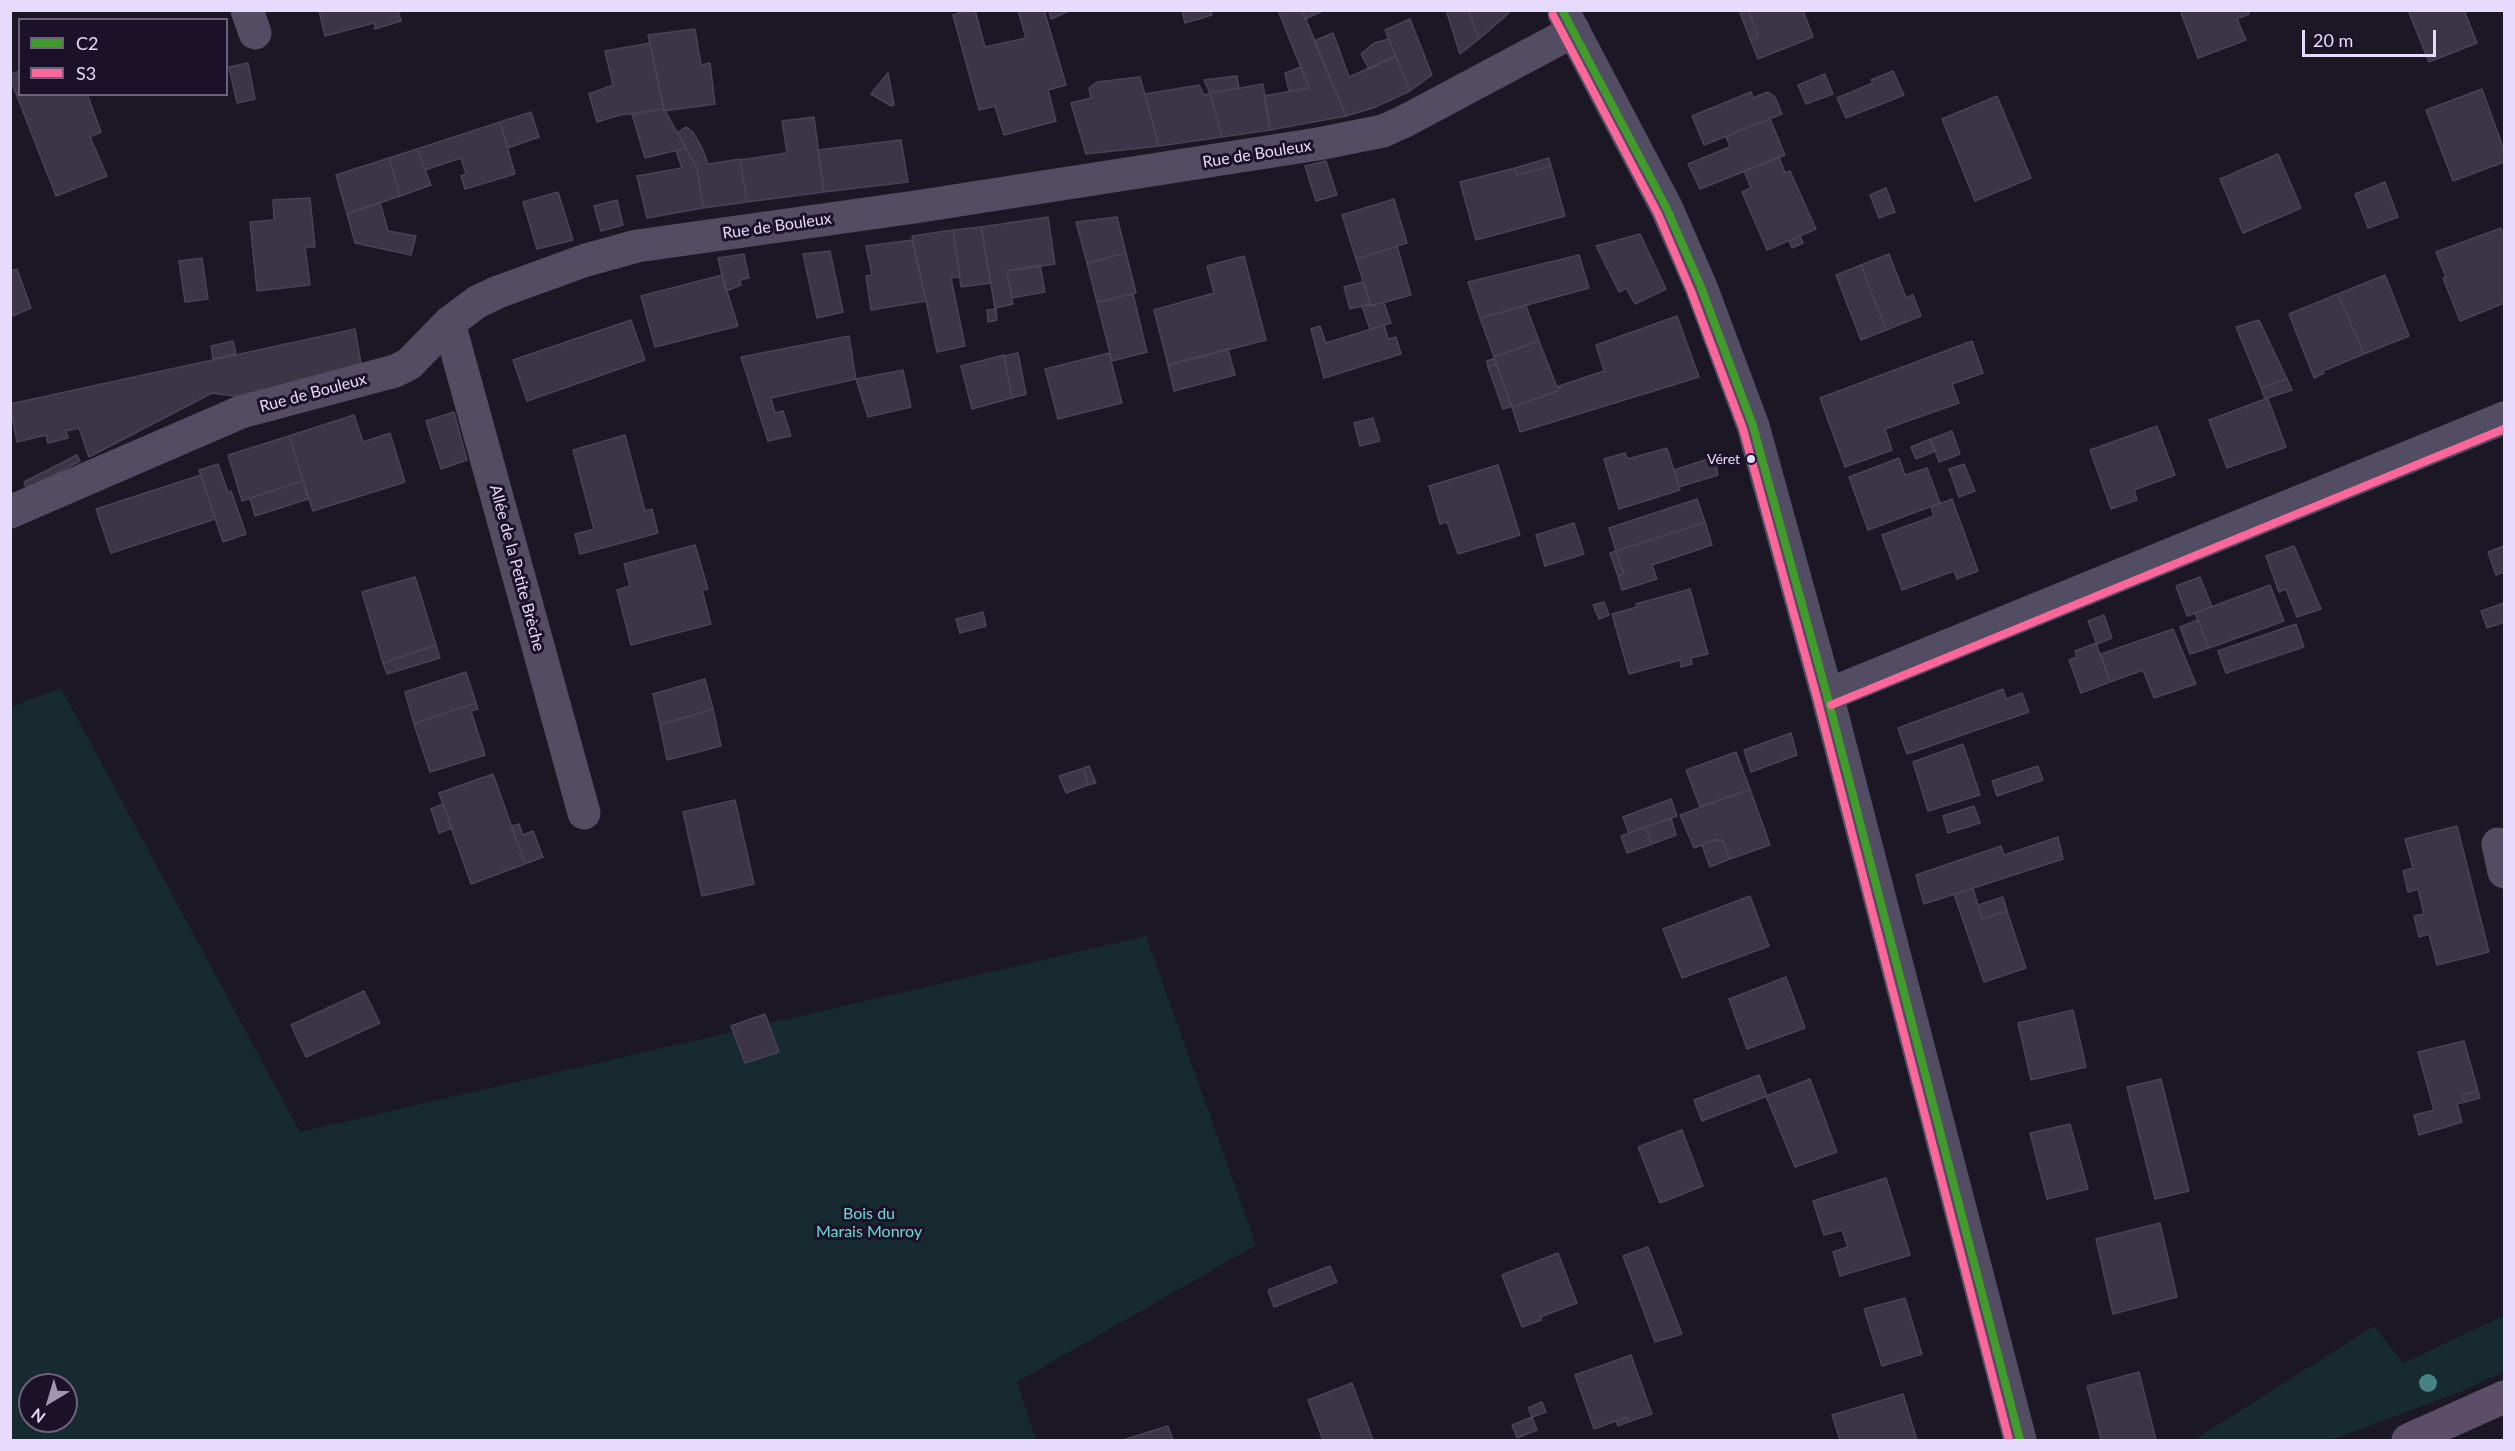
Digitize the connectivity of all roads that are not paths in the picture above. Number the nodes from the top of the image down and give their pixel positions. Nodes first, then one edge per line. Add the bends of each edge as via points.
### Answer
1 (1568, 21) edge
2 (449, 323) junction
3 (2505, 418) edge
4 (10, 512) edge
5 (1827, 695) junction
6 (584, 813) dead end
7 (2505, 1397) edge
8 (2020, 1440) edge
9 (2408, 1440) edge

1 - 2 street, Rue de Bouleux via 1425,112 1383,131 915,207 637,246 498,292
1 - 5 street via 1667,209 1717,327 1760,449
2 - 4 street, Rue de Bouleux via 409,364 395,371 241,412
2 - 6 street, Allée de la Petite Brèche
3 - 5 street
5 - 8 street
7 - 9 main road

